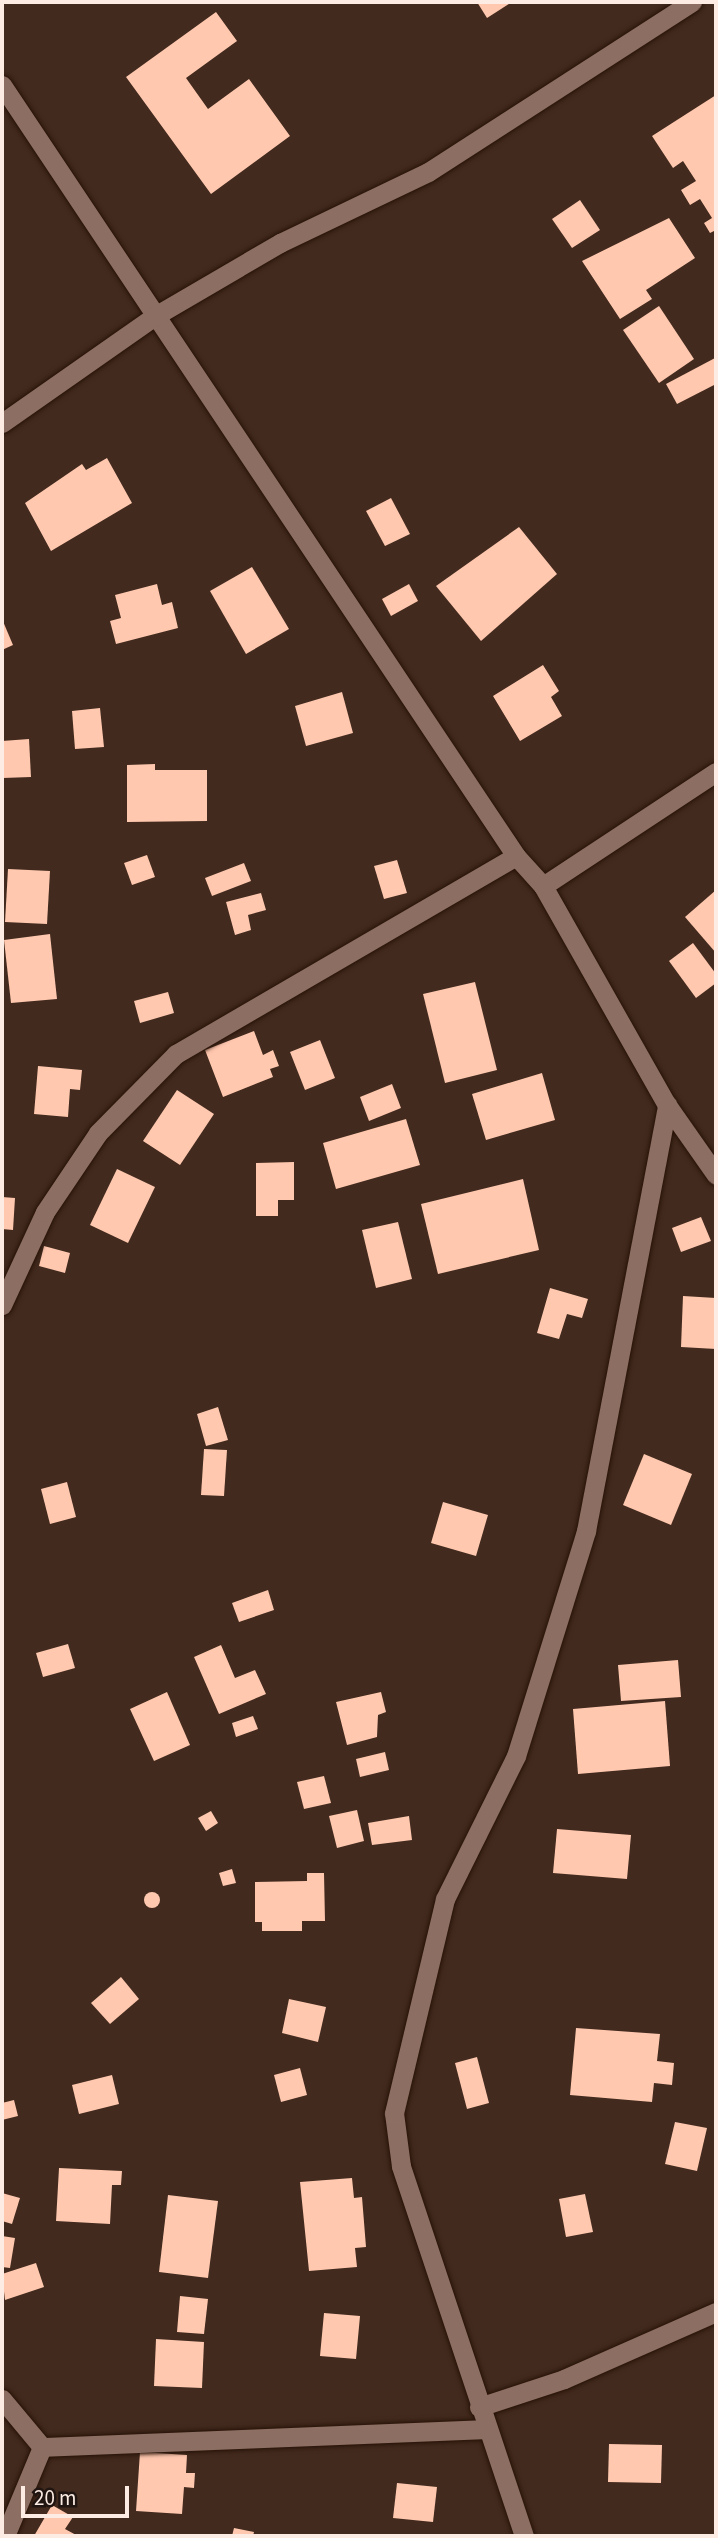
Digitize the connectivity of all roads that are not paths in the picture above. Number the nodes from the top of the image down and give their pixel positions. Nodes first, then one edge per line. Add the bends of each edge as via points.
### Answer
1 (692, 2) edge
2 (2, 85) edge
3 (155, 316) junction
4 (2, 423) edge
5 (716, 772) edge
6 (516, 856) junction
7 (543, 886) junction
8 (667, 1105) junction
9 (716, 1175) edge
10 (2, 1305) edge
11 (716, 2312) edge
12 (2, 2399) edge
13 (479, 2407) junction
14 (485, 2429) junction
15 (42, 2447) junction
16 (5, 2536) edge
17 (524, 2536) edge

1 - 3 street via 428,172 280,243
2 - 3 street
3 - 4 street
3 - 6 street
5 - 7 street
6 - 7 street
6 - 10 street via 176,1054 97,1133 45,1212
7 - 8 street
8 - 9 street
8 - 13 street via 586,1531 516,1756 445,1899 394,2113 401,2166
11 - 13 street via 576,2374
12 - 15 street
13 - 14 street
14 - 15 street
14 - 17 street
15 - 16 street

